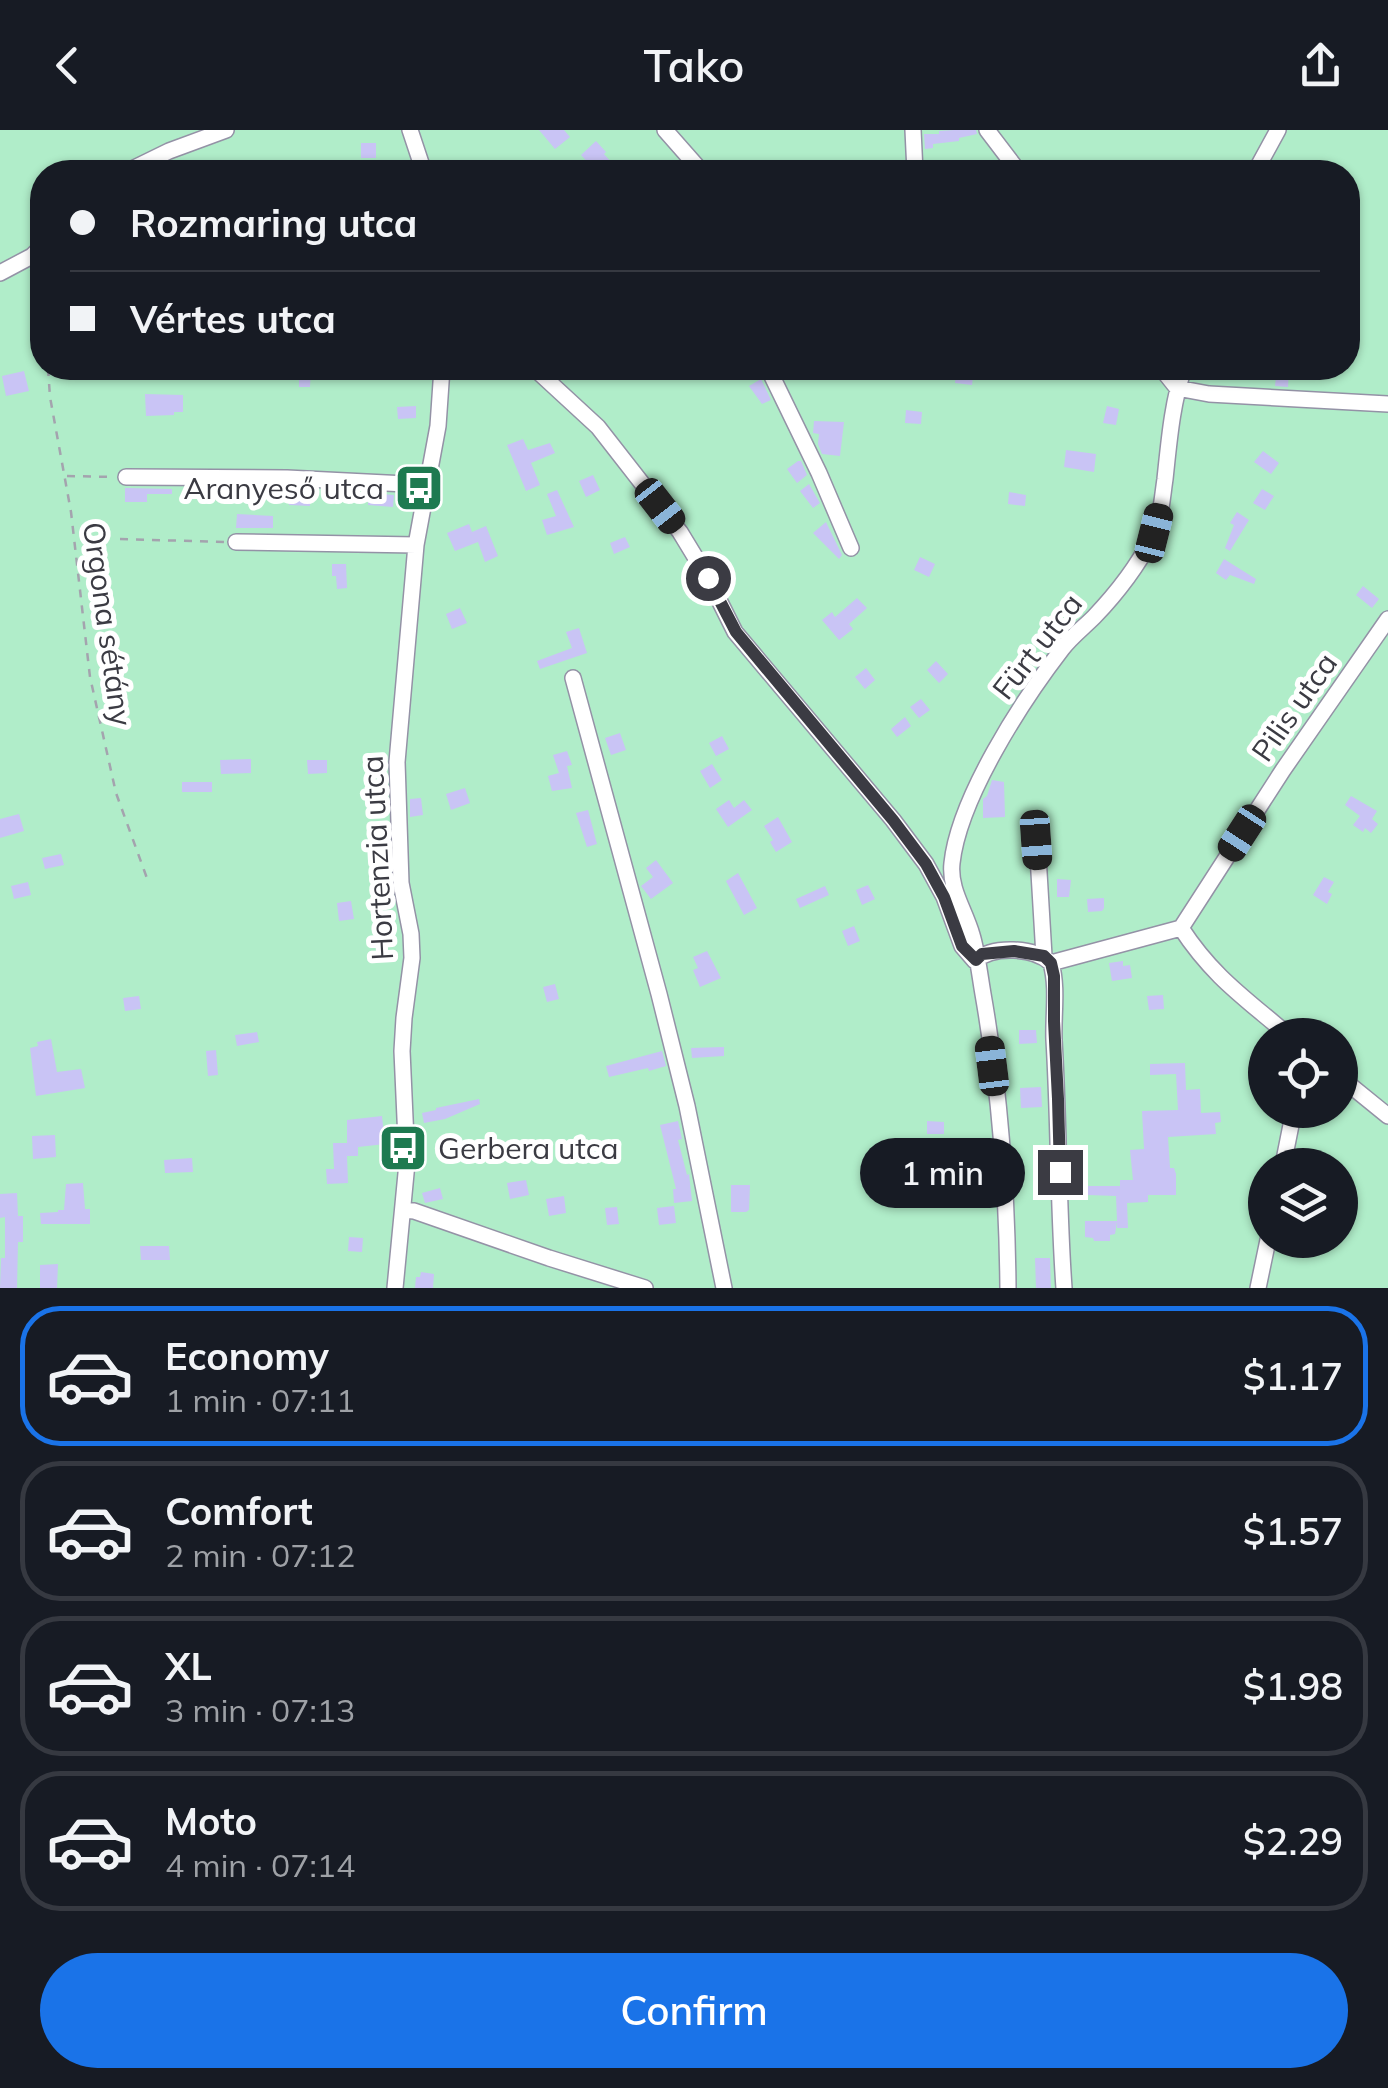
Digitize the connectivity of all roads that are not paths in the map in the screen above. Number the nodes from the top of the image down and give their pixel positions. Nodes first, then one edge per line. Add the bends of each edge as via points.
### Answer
1 (226, 130) edge
2 (410, 130) edge
3 (665, 130) edge
4 (914, 130) edge
5 (987, 130) edge
6 (1278, 130) edge
7 (151, 160) edge
8 (420, 160) edge
9 (691, 160) edge
10 (915, 160) edge
11 (1010, 160) edge
12 (1262, 160) edge
13 (30, 255) edge
14 (0, 273) edge
15 (441, 380) edge
16 (547, 380) edge
17 (774, 380) edge
18 (1171, 380) edge
19 (1180, 380) edge
20 (1177, 388) junction
21 (1388, 404) edge
22 (126, 477) road end
23 (426, 485) junction
24 (236, 542) road end
25 (416, 546) junction
26 (852, 548) dead end
27 (1388, 619) edge
28 (573, 678) dead end
29 (1036, 840) dead end
30 (1181, 928) junction
31 (976, 960) junction
32 (1048, 960) junction
33 (1268, 1018) edge
34 (1358, 1092) edge
35 (1388, 1116) edge
36 (404, 1210) junction
37 (1264, 1258) edge
38 (395, 1288) edge
39 (645, 1288) edge
40 (724, 1288) edge
41 (1008, 1288) edge
42 (1064, 1288) edge
43 (1258, 1288) edge

1 - 7 street
2 - 8 street
3 - 9 street
4 - 10 street
5 - 11 street
6 - 12 street
13 - 14 street
15 - 23 street, Hortenzia utca
16 - 31 street via 598,427 680,532 736,632 926,864 962,946
17 - 26 street
18 - 20 street
19 - 20 street, Fürt utca
20 - 21 street
20 - 31 street, Fürt utca via 1154,533 1127,579 1063,647 1007,730 958,834 951,875
22 - 23 street
23 - 25 street, Hortenzia utca
24 - 25 street
25 - 36 street, Hortenzia utca via 397,762 401,882 412,958 402,1051
27 - 30 street, Pilis utca
28 - 40 street via 682,1087
29 - 32 street
30 - 32 street
30 - 33 street via 1217,976
31 - 32 street via 1004,951
31 - 41 street via 1004,1175
32 - 42 street via 1054,976
34 - 35 street
36 - 38 street, Hortenzia utca
36 - 39 street
37 - 43 street

